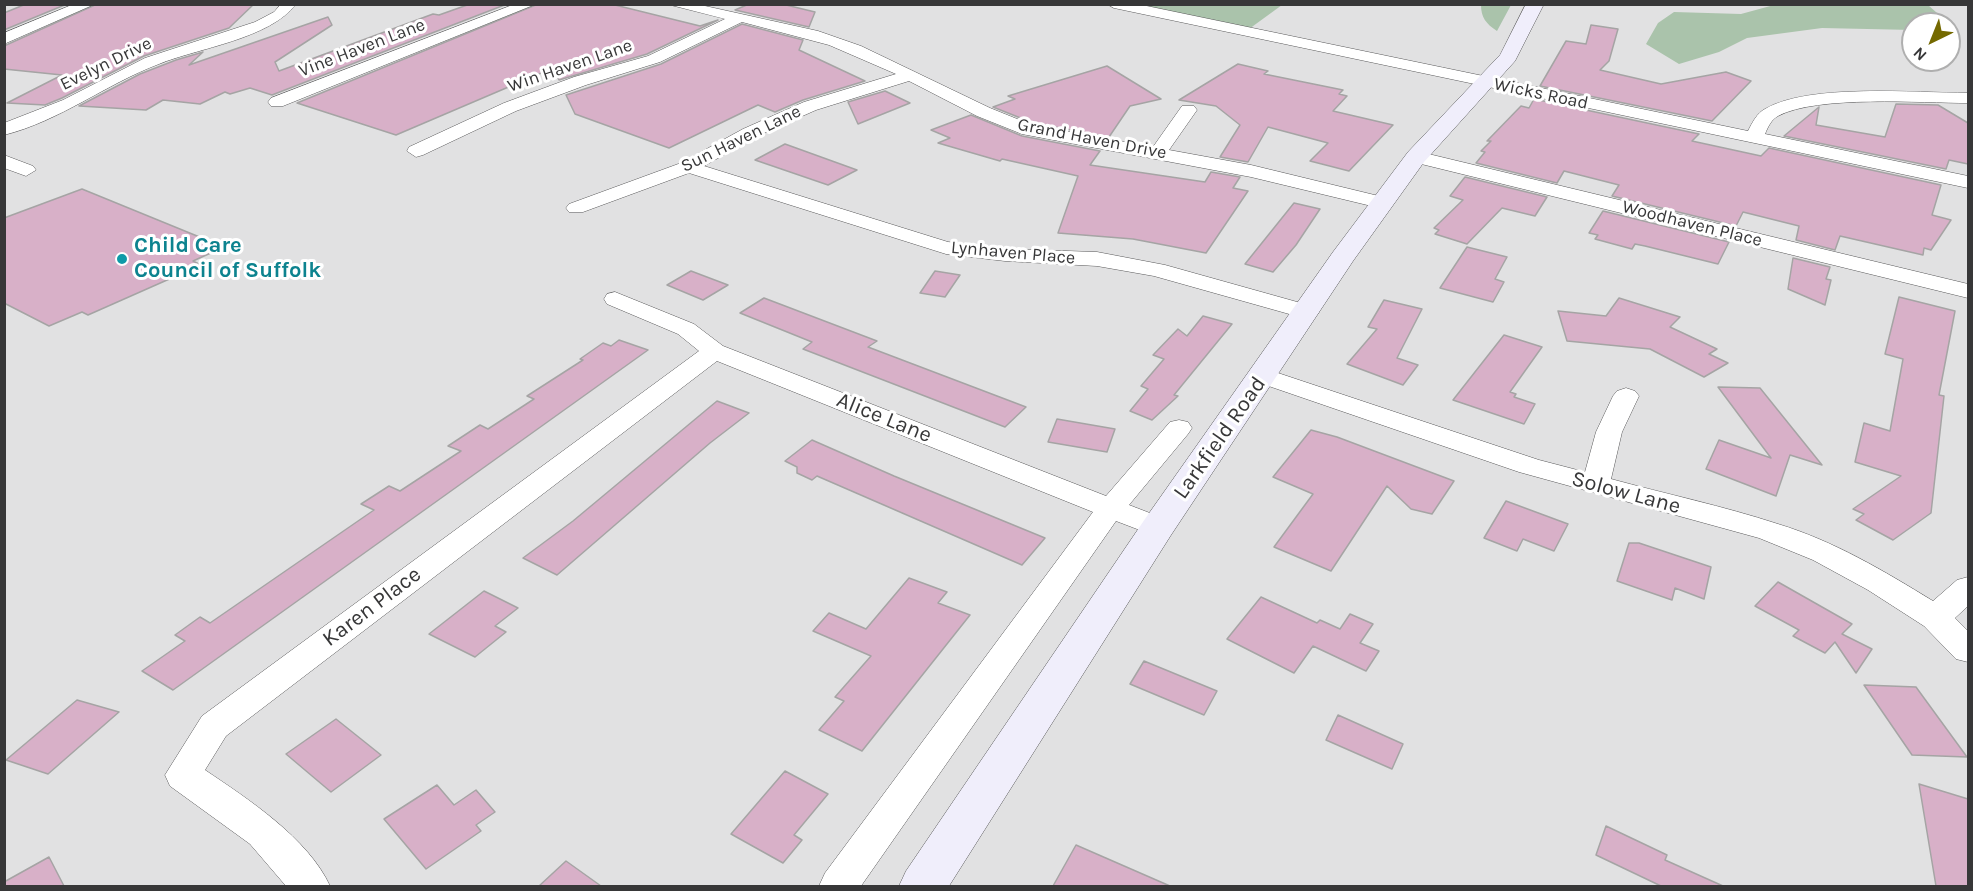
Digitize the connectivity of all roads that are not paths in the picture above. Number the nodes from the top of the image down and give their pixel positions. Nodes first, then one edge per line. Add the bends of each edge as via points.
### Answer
1 (88, 4) edge
2 (289, 4) edge
3 (529, 4) edge
4 (674, 4) edge
5 (1114, 4) edge
6 (1535, 4) edge
7 (738, 19) junction
8 (4, 39) edge
9 (908, 76) junction
10 (1486, 82) junction
11 (1968, 98) edge
12 (277, 102) dead end
13 (1188, 110) dead end
14 (4, 130) edge
15 (1755, 138) junction
16 (416, 151) dead end
17 (1160, 152) junction
18 (1416, 157) junction
19 (4, 161) edge
20 (688, 167) junction
21 (26, 170) dead end
22 (1968, 182) edge
23 (1384, 202) junction
24 (576, 208) dead end
25 (1968, 291) edge
26 (615, 300) dead end
27 (1306, 312) junction
28 (714, 351) junction
29 (1263, 376) junction
30 (1626, 396) dead end
31 (1179, 428) dead end
32 (1595, 485) junction
33 (1111, 508) junction
34 (1158, 527) junction
35 (1968, 588) edge
36 (1935, 618) junction
37 (1968, 650) edge
38 (310, 886) edge
39 (838, 886) edge
40 (923, 886) edge

1 - 8 street
2 - 14 street, Evelyn Drive via 279,15 260,24 151,61 69,104
3 - 12 street, Vine Haven Lane
4 - 7 street, Grand Haven Drive
5 - 10 street, Wicks Road
6 - 10 main road, Larkfield Road via 1508,57
7 - 9 street, Grand Haven Drive via 829,40
7 - 16 street, Win Haven Lane via 654,59 510,107
9 - 17 street, Grand Haven Drive via 994,118 1028,130
9 - 20 street, Sun Haven Lane via 810,106 749,133
10 - 15 street, Wicks Road
10 - 18 main road, Larkfield Road
11 - 15 street via 1802,102 1771,112 1759,124
13 - 17 street
15 - 22 street, Wicks Road
17 - 23 street, Grand Haven Drive
18 - 23 main road, Larkfield Road
18 - 25 street, Woodhaven Place
19 - 21 street
20 - 24 street, Sun Haven Lane
20 - 27 street, Lynhaven Place via 946,248 1096,259 1157,270
23 - 27 main road, Larkfield Road
26 - 28 street, Alice Lane via 686,329
27 - 29 main road, Larkfield Road
28 - 33 street, Alice Lane
28 - 38 street, Karen Place via 214,726 183,775 263,832
29 - 32 street, Solow Lane
29 - 34 main road, Larkfield Road
30 - 32 street via 1609,432
31 - 33 street, Larkfield Road
32 - 36 street, Solow Lane via 1769,531 1824,553
33 - 34 street, Alice Lane
33 - 39 street, Larkfield Road
34 - 40 main road, Larkfield Road
35 - 36 street
36 - 37 street, Solow Lane

